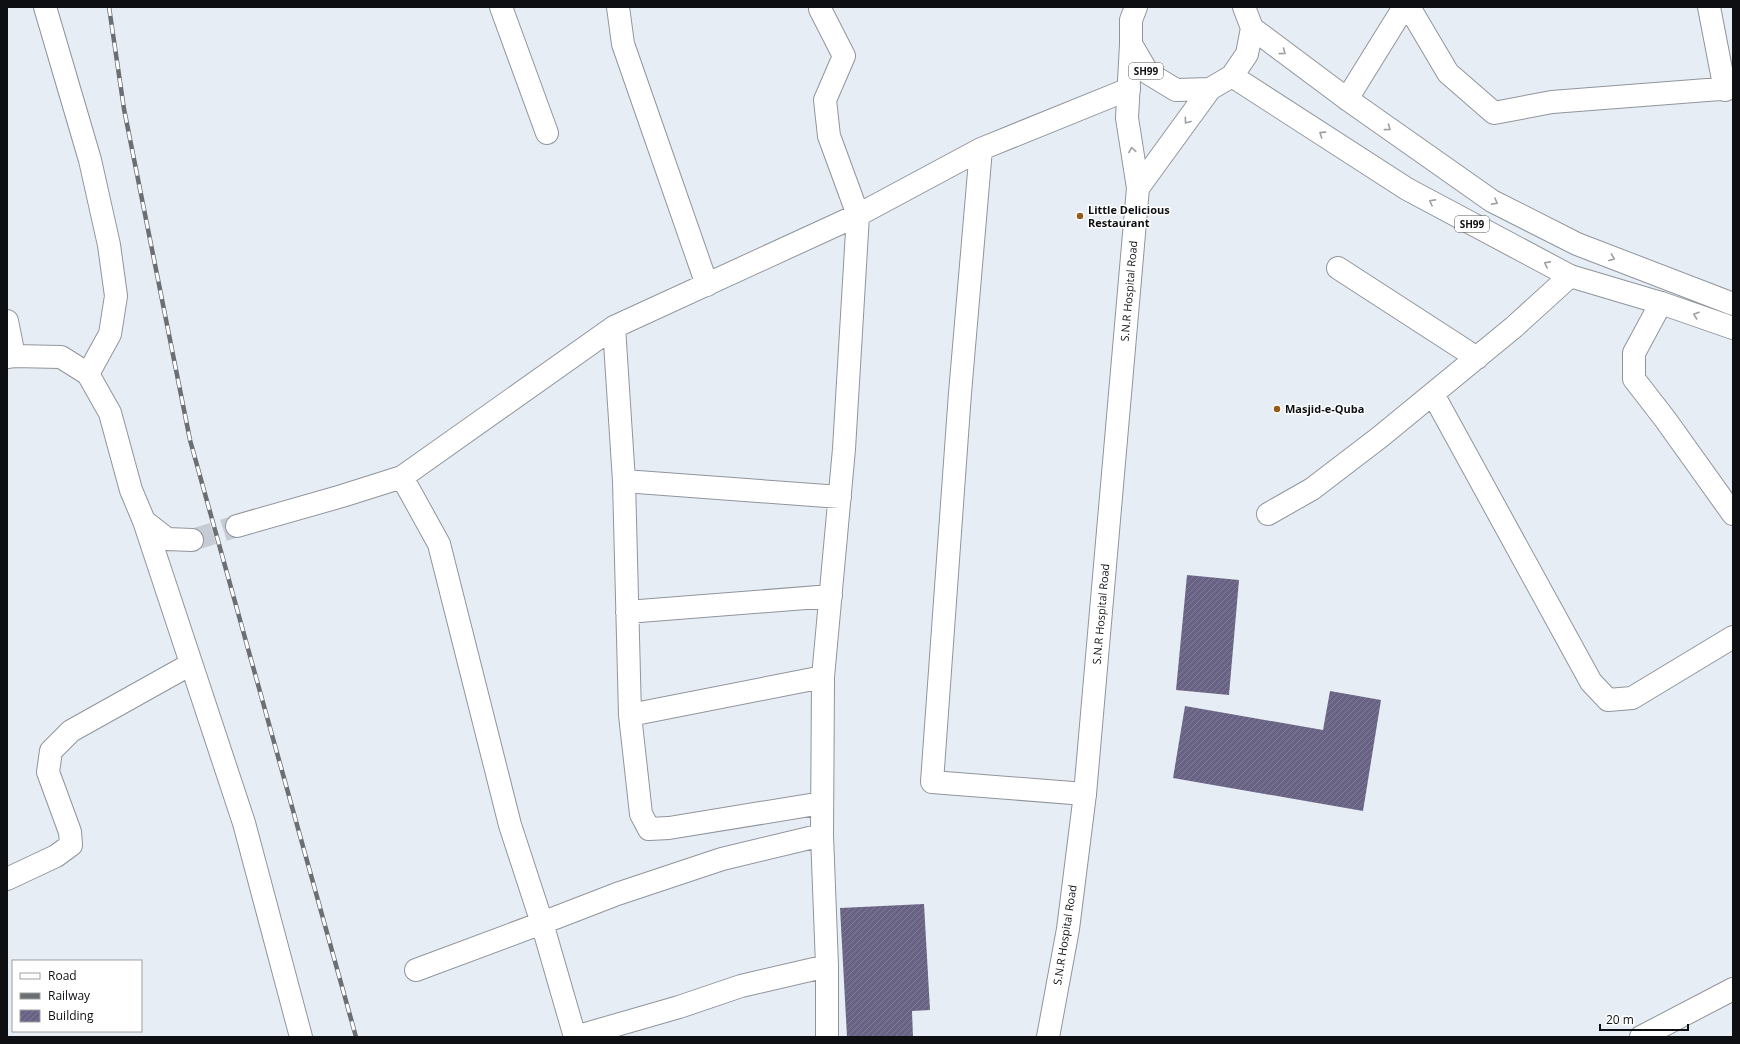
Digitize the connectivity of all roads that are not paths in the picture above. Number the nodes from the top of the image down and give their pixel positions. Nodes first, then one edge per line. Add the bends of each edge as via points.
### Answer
1 (45, 7) edge
2 (501, 7) edge
3 (618, 7) edge
4 (820, 7) edge
5 (1136, 7) edge
6 (1244, 7) edge
7 (1404, 7) edge
8 (1409, 7) edge
9 (1709, 7) edge
10 (1252, 28) junction
11 (1131, 44) junction
12 (1232, 76) junction
13 (1129, 89) junction
14 (1210, 89) junction
15 (1729, 89) edge
16 (1347, 99) junction
17 (547, 133) dead end
18 (981, 149) junction
19 (1138, 188) junction
20 (858, 215) junction
21 (1338, 268) dead end
22 (1570, 276) junction
23 (707, 285) junction
24 (1661, 303) junction
25 (1733, 304) edge
26 (7, 321) edge
27 (614, 327) junction
28 (1733, 328) edge
29 (10, 356) edge
30 (1477, 358) junction
31 (88, 374) junction
32 (1433, 394) junction
33 (402, 477) junction
34 (624, 481) junction
35 (840, 496) junction
36 (1268, 514) dead end
37 (1733, 514) edge
38 (144, 522) junction
39 (237, 526) tunnel mouth
40 (192, 540) tunnel mouth
41 (831, 596) junction
42 (627, 612) junction
43 (1733, 637) edge
44 (191, 664) junction
45 (823, 677) junction
46 (630, 715) junction
47 (1084, 794) junction
48 (822, 803) junction
49 (822, 835) junction
50 (7, 879) edge
51 (542, 923) junction
52 (827, 966) junction
53 (416, 970) dead end
54 (1733, 989) edge
55 (301, 1037) edge
56 (575, 1037) edge
57 (827, 1037) edge
58 (1048, 1037) edge
59 (1642, 1037) edge

1 - 31 street via 90,160 109,245 116,296 110,334
2 - 17 street
3 - 23 street via 623,44
4 - 20 street via 844,56 824,100 829,136
5 - 11 street, SH99 via 1130,20
6 - 10 street
7 - 16 street
8 - 15 street via 1448,73 1494,113 1552,102
9 - 15 street
10 - 12 street, SH99 via 1247,54
10 -> 16 street, SH99
11 - 13 street, S.N.R Hospital Road
11 - 14 street, SH99 via 1148,73 1176,90
12 - 14 street, SH99
22 -> 12 street, SH99 via 1407,189
13 - 18 street
19 -> 13 street, S.N.R Hospital Road via 1128,118
14 -> 19 street
16 -> 25 street, SH99 via 1492,201 1577,244
18 - 20 street
18 - 47 street via 932,782
19 - 47 street, S.N.R Hospital Road
20 - 23 street
20 - 35 street
21 - 30 street
22 - 24 street, SH99
22 - 30 street
23 - 27 street
28 -> 24 street, SH99
24 - 37 street via 1634,353 1634,379
26 - 29 street
27 - 33 street
27 - 34 street
29 - 31 street via 61,357
30 - 32 street
31 - 38 street via 110,413 131,490
32 - 36 street via 1312,489
32 - 43 street via 1591,682 1608,700 1632,698
33 - 39 street
33 - 51 street via 439,544 510,825
34 - 35 street
34 - 42 street
35 - 41 street
38 - 40 street via 166,539
38 - 44 street
41 - 42 street
41 - 45 street
42 - 46 street
44 - 50 street via 72,731 51,751 48,772 70,832 71,846 56,856
44 - 55 street via 244,823
45 - 46 street
45 - 48 street
46 - 48 street via 641,814 649,829
47 - 58 street, S.N.R Hospital Road via 1068,929
48 - 49 street
49 - 51 street via 722,860 617,894
49 - 52 street
51 - 53 street
51 - 56 street
52 - 56 street via 742,986
52 - 57 street
54 - 59 street

